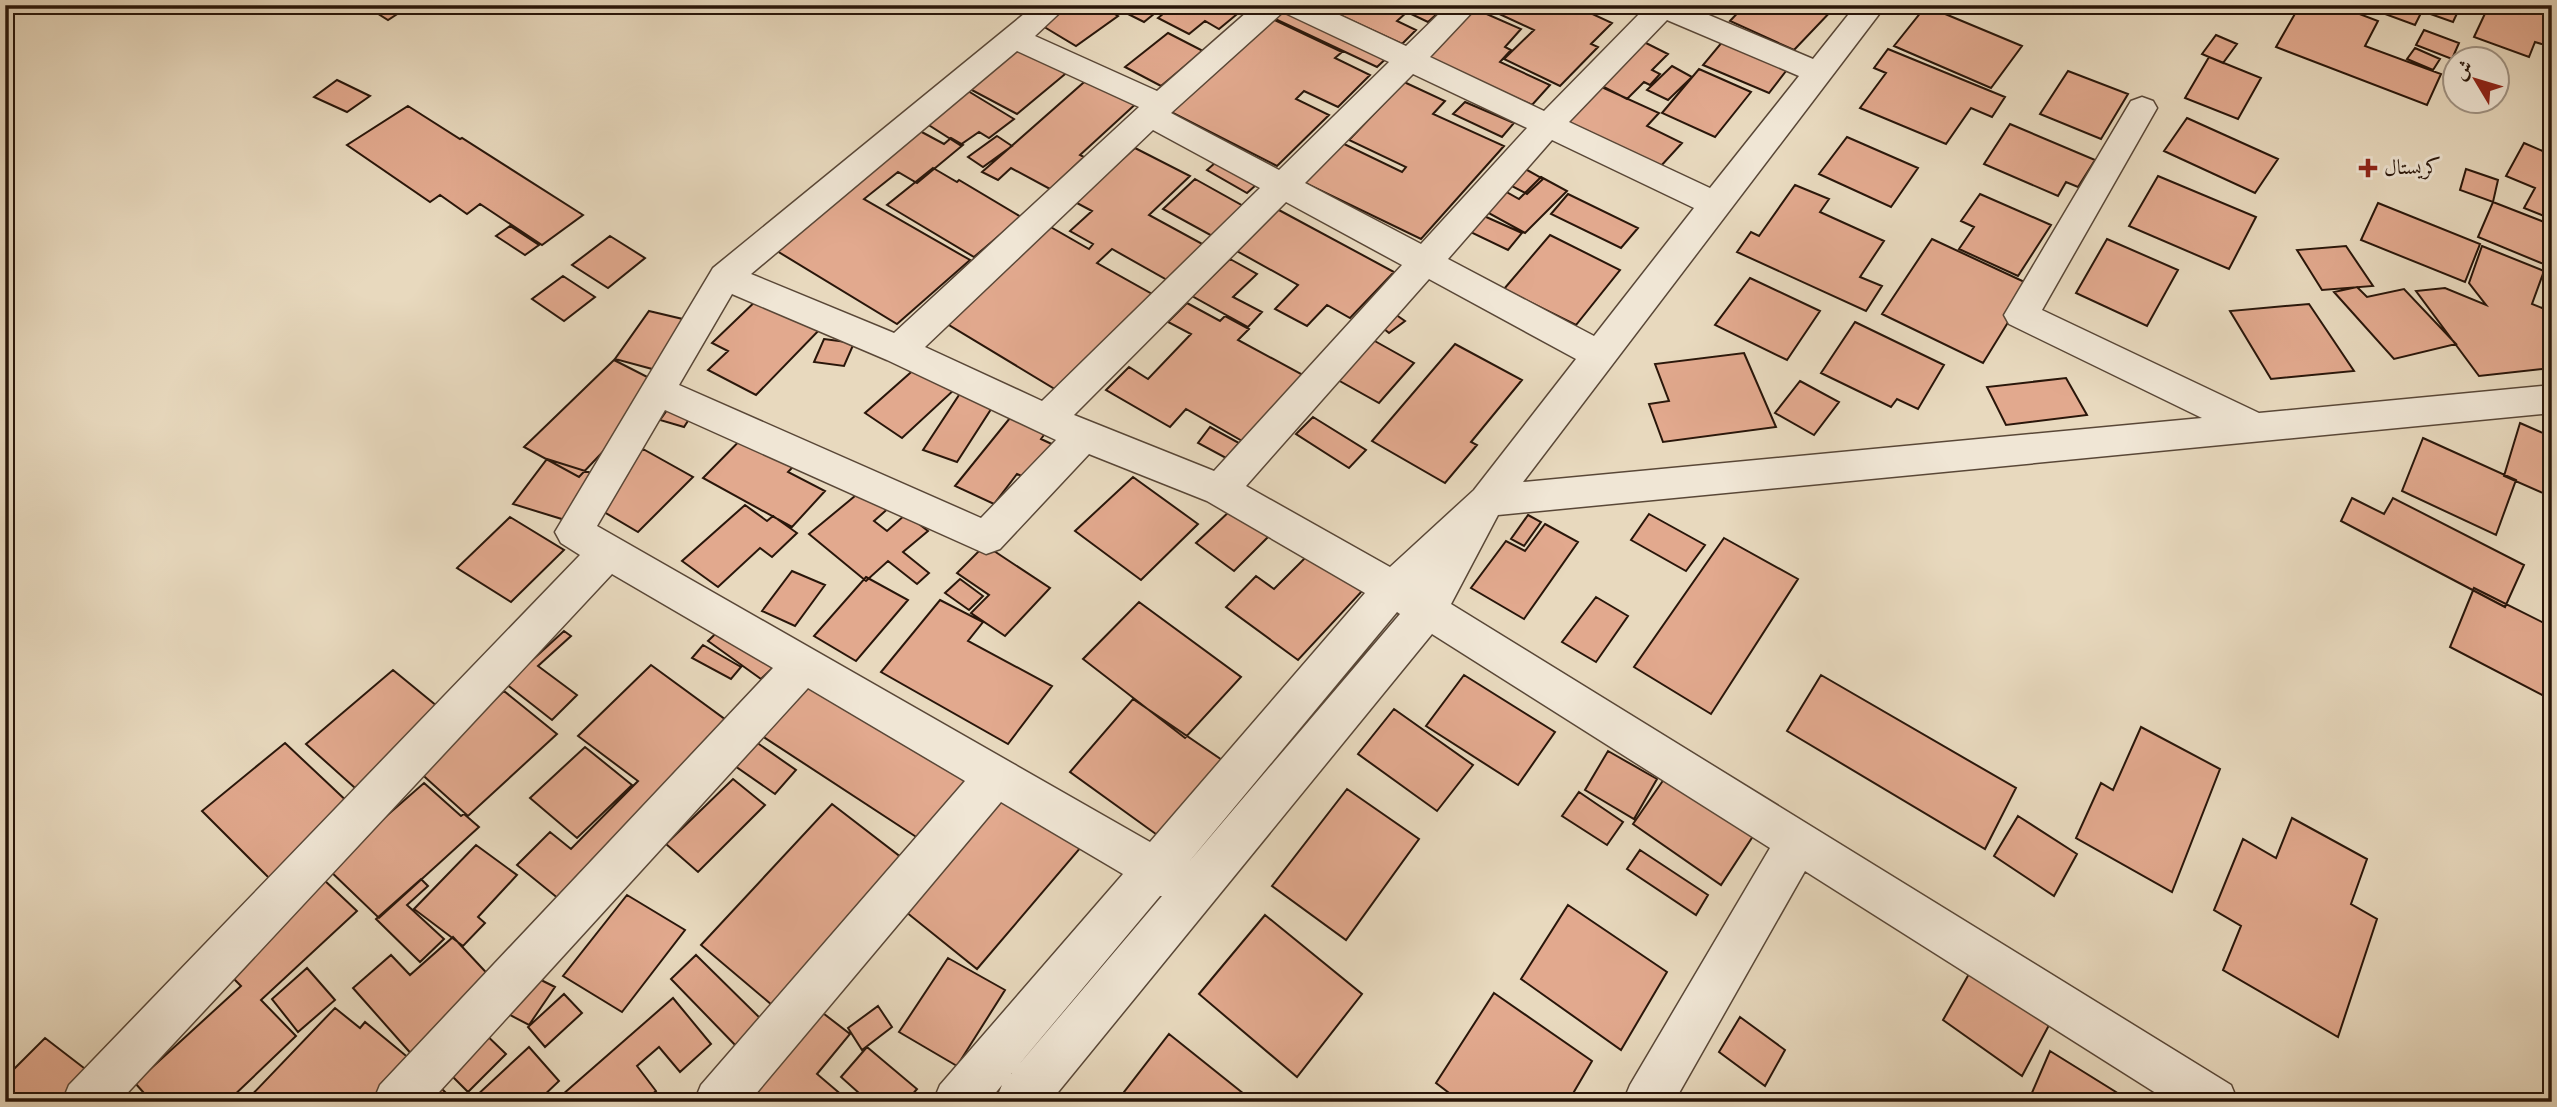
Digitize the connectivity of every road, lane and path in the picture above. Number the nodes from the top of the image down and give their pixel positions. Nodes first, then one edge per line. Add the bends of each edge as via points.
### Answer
1 (1054, 5) edge
2 (1273, 5) edge
3 (1293, 5) edge
4 (1465, 5) edge
5 (1872, 5) edge
6 (1661, 6) edge
7 (1716, 16) edge
8 (1014, 38) junction
9 (1411, 60) junction
10 (1819, 73) junction
11 (2142, 108) dead end
12 (1156, 110) junction
13 (1547, 126) junction
14 (1283, 184) junction
15 (1715, 204) junction
16 (1425, 260) junction
17 (725, 278) junction
18 (899, 350) junction
19 (1600, 355) junction
20 (658, 391) junction
21 (2552, 399) edge
22 (1047, 419) junction
23 (2257, 428) junction
24 (1083, 436) junction
25 (1220, 490) junction
26 (1487, 501) junction
27 (608, 552) junction
28 (1409, 600) junction
29 (803, 665) junction
30 (996, 776) junction
31 (1797, 843) junction
32 (1155, 868) junction
33 (1194, 891) junction
34 (86, 1102) edge
35 (397, 1102) edge
36 (718, 1102) edge
37 (957, 1102) edge
38 (1019, 1102) edge
39 (1647, 1102) edge
40 (2214, 1102) edge

1 - 8 street
2 - 12 street
3 - 9 street
4 - 9 street
5 - 10 street
6 - 7 street
6 - 13 street
7 - 10 street
8 - 12 street
8 - 17 street
9 - 13 street
9 - 14 street
10 - 15 street
11 - 23 street via 2021,315
12 - 14 street
12 - 18 street
13 - 15 street
13 - 16 street
14 - 16 street
14 - 22 street
15 - 19 street
16 - 19 street
16 - 25 street
17 - 18 street
17 - 20 street
18 - 22 street
19 - 26 street
20 - 24 street via 986,538
20 - 27 street via 574,533
21 - 23 street
22 - 24 street
23 - 26 street
24 - 25 street
25 - 28 street
26 - 28 street
27 - 29 street
27 - 34 street
28 - 31 street
28 - 32 street
28 - 33 street
29 - 30 street
29 - 35 street
30 - 32 street
30 - 36 street
31 - 39 street
31 - 40 street
32 - 33 street
32 - 37 street
33 - 38 street

